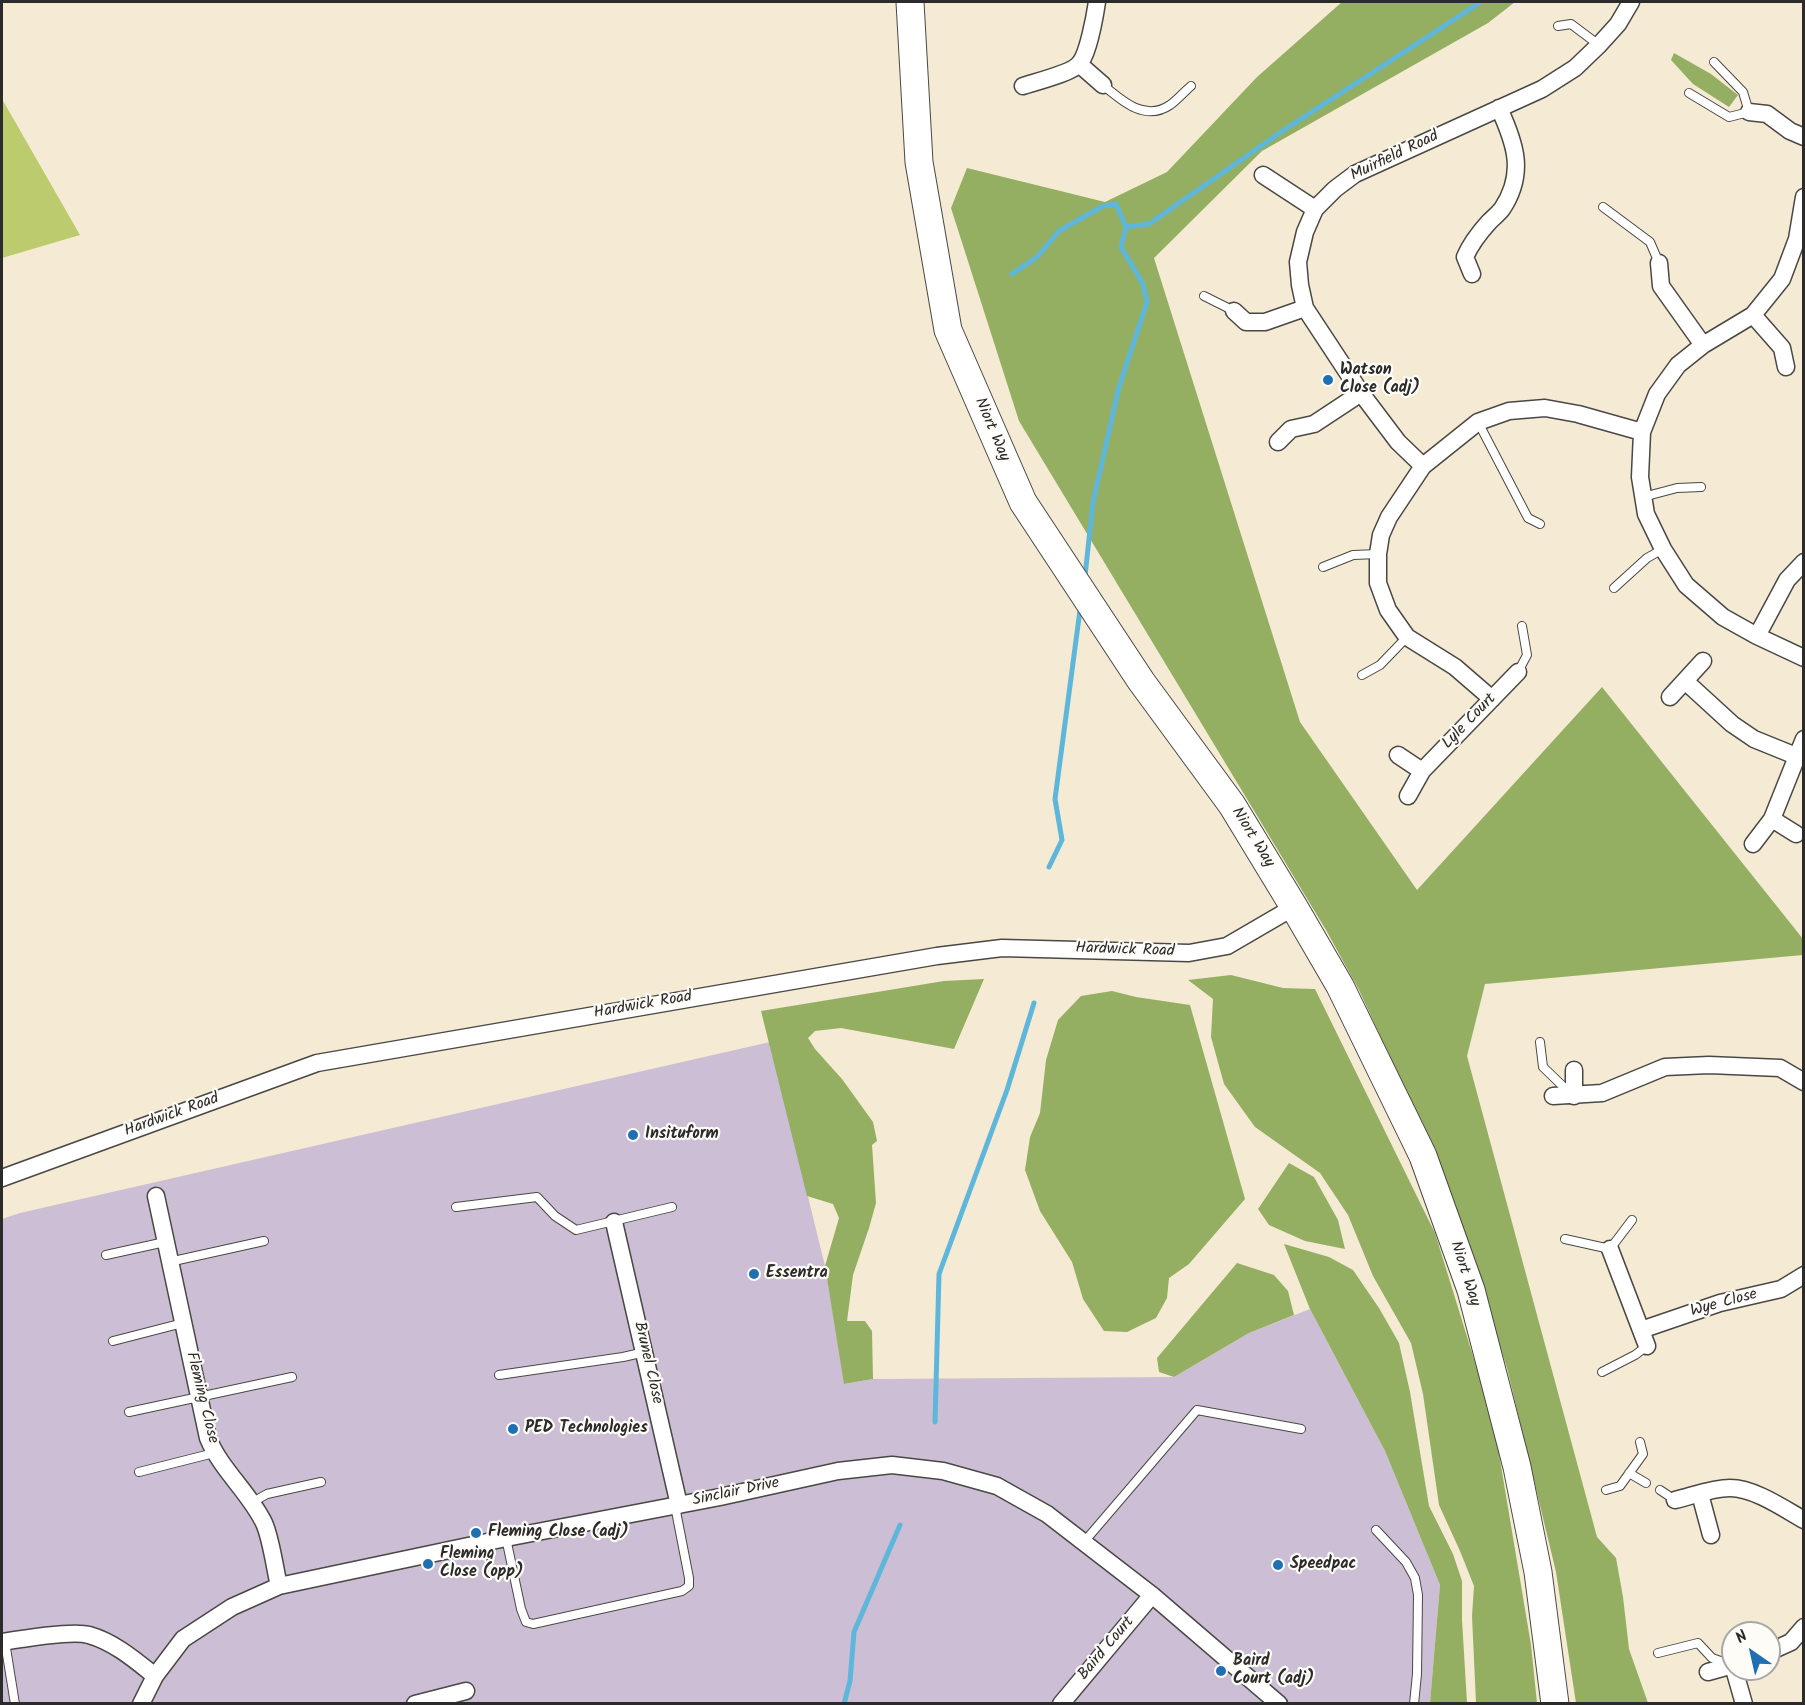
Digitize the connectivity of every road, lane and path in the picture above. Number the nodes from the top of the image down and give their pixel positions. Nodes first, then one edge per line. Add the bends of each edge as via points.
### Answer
1 (910, 2) edge
2 (1098, 2) edge
3 (1631, 2) edge
4 (1558, 26) dead end
5 (1599, 45) junction
6 (1714, 62) dead end
7 (1079, 64) junction
8 (1103, 85) joint
9 (1023, 86) dead end
10 (1191, 86) dead end
11 (1689, 93) dead end
12 (1499, 108) junction
13 (1749, 112) junction
14 (1803, 137) edge
15 (1263, 176) dead end
16 (1803, 197) edge
17 (1603, 207) dead end
18 (1316, 210) junction
19 (1659, 263) joint
20 (1472, 274) dead end
21 (1204, 296) dead end
22 (1305, 308) junction
23 (1234, 311) joint
24 (1753, 315) junction
25 (1703, 345) junction
26 (1786, 367) dead end
27 (1361, 393) junction
28 (1478, 422) junction
29 (1642, 432) junction
30 (1278, 442) dead end
31 (1423, 466) junction
32 (1701, 487) dead end
33 (1643, 497) junction
34 (1540, 524) dead end
35 (1663, 549) junction
36 (1378, 554) junction
37 (1803, 562) edge
38 (1323, 567) dead end
39 (1614, 588) dead end
40 (1522, 626) dead end
41 (1756, 636) junction
42 (1407, 637) junction
43 (1803, 658) edge
44 (1703, 661) dead end
45 (1518, 672) joint
46 (1362, 675) dead end
47 (1685, 681) junction
48 (1670, 697) dead end
49 (1492, 699) junction
50 (1803, 740) edge
51 (1398, 755) dead end
52 (1796, 756) junction
53 (1422, 771) junction
54 (1408, 795) dead end
55 (1772, 819) junction
56 (1796, 834) dead end
57 (1753, 844) dead end
58 (1294, 907) junction
59 (1540, 1042) dead end
60 (1574, 1070) dead end
61 (1803, 1082) edge
62 (1553, 1096) dead end
63 (1574, 1096) junction
64 (2, 1178) edge
65 (156, 1196) dead end
66 (456, 1207) dead end
67 (672, 1207) dead end
68 (1632, 1220) dead end
69 (614, 1221) junction
70 (1565, 1239) dead end
71 (264, 1241) dead end
72 (165, 1242) junction
73 (1610, 1249) junction
74 (106, 1255) dead end
75 (169, 1262) junction
76 (1803, 1275) edge
77 (183, 1323) junction
78 (1641, 1330) junction
79 (113, 1341) dead end
80 (1647, 1346) joint
81 (645, 1352) junction
82 (1602, 1371) dead end
83 (499, 1374) dead end
84 (292, 1377) dead end
85 (200, 1396) junction
86 (129, 1412) dead end
87 (1300, 1429) dead end
88 (1640, 1442) dead end
89 (214, 1453) junction
90 (139, 1472) dead end
91 (1629, 1473) junction
92 (321, 1482) dead end
93 (1647, 1483) dead end
94 (1606, 1490) dead end
95 (1660, 1490) dead end
96 (1700, 1494) junction
97 (1675, 1500) joint
98 (251, 1503) junction
99 (677, 1505) junction
100 (1803, 1520) edge
101 (1376, 1530) dead end
102 (1711, 1535) dead end
103 (506, 1538) junction
104 (1084, 1542) junction
105 (279, 1586) junction
106 (1152, 1595) junction
107 (1803, 1627) edge
108 (3, 1642) edge
109 (1781, 1647) edge
110 (1658, 1653) dead end
111 (1721, 1661) edge
112 (1721, 1669) edge
113 (1708, 1672) dead end
114 (155, 1676) junction
115 (1737, 1681) edge
116 (466, 1691) dead end
117 (15, 1704) edge
118 (141, 1704) edge
119 (415, 1704) edge
120 (1062, 1704) edge
121 (1279, 1704) edge
122 (1414, 1704) edge
123 (1555, 1704) edge
124 (1744, 1704) edge

1 - 58 highway, Niort Way via 919,162 948,330 1023,502 1141,681 1232,806
2 - 7 street
3 - 5 street, Muirfield Road
4 - 5 lane via 1571,24
5 - 12 street, Muirfield Road via 1575,68 1542,89
6 - 13 lane via 1743,92
7 - 8 street
7 - 9 street
8 - 10 lane via 1134,109 1151,112 1169,106
11 - 13 lane via 1729,117
12 - 18 street, Muirfield Road via 1354,174
12 - 20 street via 1513,143 1516,172 1502,209 1471,243 1465,256
13 - 14 street via 1767,114
15 - 18 street
16 - 24 street via 1797,239 1782,279
17 - 19 lane via 1650,242
18 - 22 street, Muirfield Road via 1305,232 1298,262
19 - 25 street via 1661,286
21 - 23 lane
22 - 23 street via 1265,322 1246,322
22 - 27 street, Muirfield Road
24 - 25 street
24 - 26 street via 1782,348
25 - 29 street via 1678,365 1657,394
27 - 30 street via 1314,424 1291,429
27 - 31 street, Muirfield Road via 1398,442
28 - 29 street via 1509,411 1545,408
28 - 31 street
28 - 34 lane via 1528,518
29 - 33 street
31 - 36 street via 1389,517
32 - 33 lane via 1677,488
33 - 35 street via 1646,514
35 - 39 lane
35 - 41 street via 1686,585 1702,601
36 - 38 lane via 1353,555
36 - 42 street via 1378,583 1388,610
37 - 41 street via 1787,580
40 - 45 lane via 1527,655
41 - 43 street
42 - 46 lane via 1380,664
42 - 49 street via 1455,667
44 - 47 street
45 - 49 street, Lyle Court
47 - 48 street
47 - 52 street via 1754,739
49 - 53 street, Lyle Court
50 - 52 street
51 - 53 street
52 - 55 street
53 - 54 street, Lyle Court
55 - 56 street
55 - 57 street
58 - 64 street, Hardwick Road via 1227,946 1189,953 1002,948 937,956 317,1063
58 - 123 highway, Niort Way via 1340,986 1423,1156 1471,1290 1519,1479 1538,1572
59 - 63 lane via 1542,1067
60 - 63 street
61 - 63 street via 1780,1068 1665,1067 1602,1093
62 - 63 street
65 - 72 street, Fleming Close
66 - 69 lane via 537,1197 576,1230
67 - 69 lane
68 - 73 lane
69 - 81 street, Brunel Close
70 - 73 lane
71 - 75 lane
72 - 74 lane
72 - 75 street, Fleming Close
73 - 78 street
75 - 77 street, Fleming Close
76 - 78 street, Wye Close via 1781,1289 1720,1303
77 - 79 lane
77 - 85 street, Fleming Close
78 - 80 street
80 - 82 lane
81 - 83 lane
81 - 99 street, Brunel Close
84 - 85 lane
85 - 86 lane
85 - 89 street, Fleming Close
87 - 104 lane via 1197,1410
88 - 91 lane via 1643,1454
89 - 90 lane
89 - 98 street, Fleming Close
91 - 93 lane
91 - 94 lane via 1620,1486
92 - 98 lane via 267,1494
95 - 97 lane
96 - 97 street
96 - 100 street via 1732,1488 1764,1497
96 - 102 street
98 - 105 street, Fleming Close via 264,1525
99 - 103 street, Sinclair Drive
99 - 103 lane via 689,1586 682,1591 533,1624 526,1622 521,1609
99 - 104 street, Sinclair Drive via 838,1471 892,1465 943,1471 997,1486 1047,1514
101 - 122 lane via 1406,1562 1415,1578 1418,1606
103 - 105 street, Sinclair Drive
104 - 106 street, Sinclair Drive
105 - 114 street, Sinclair Drive via 232,1607 183,1640
106 - 120 street, Baird Court
106 - 121 street, Sinclair Drive
107 - 109 street via 1791,1642
108 - 114 street via 87,1634 120,1650
108 - 117 lane
110 - 111 lane via 1698,1643
112 - 113 street
114 - 118 street, Sinclair Drive
115 - 124 street
116 - 119 street

